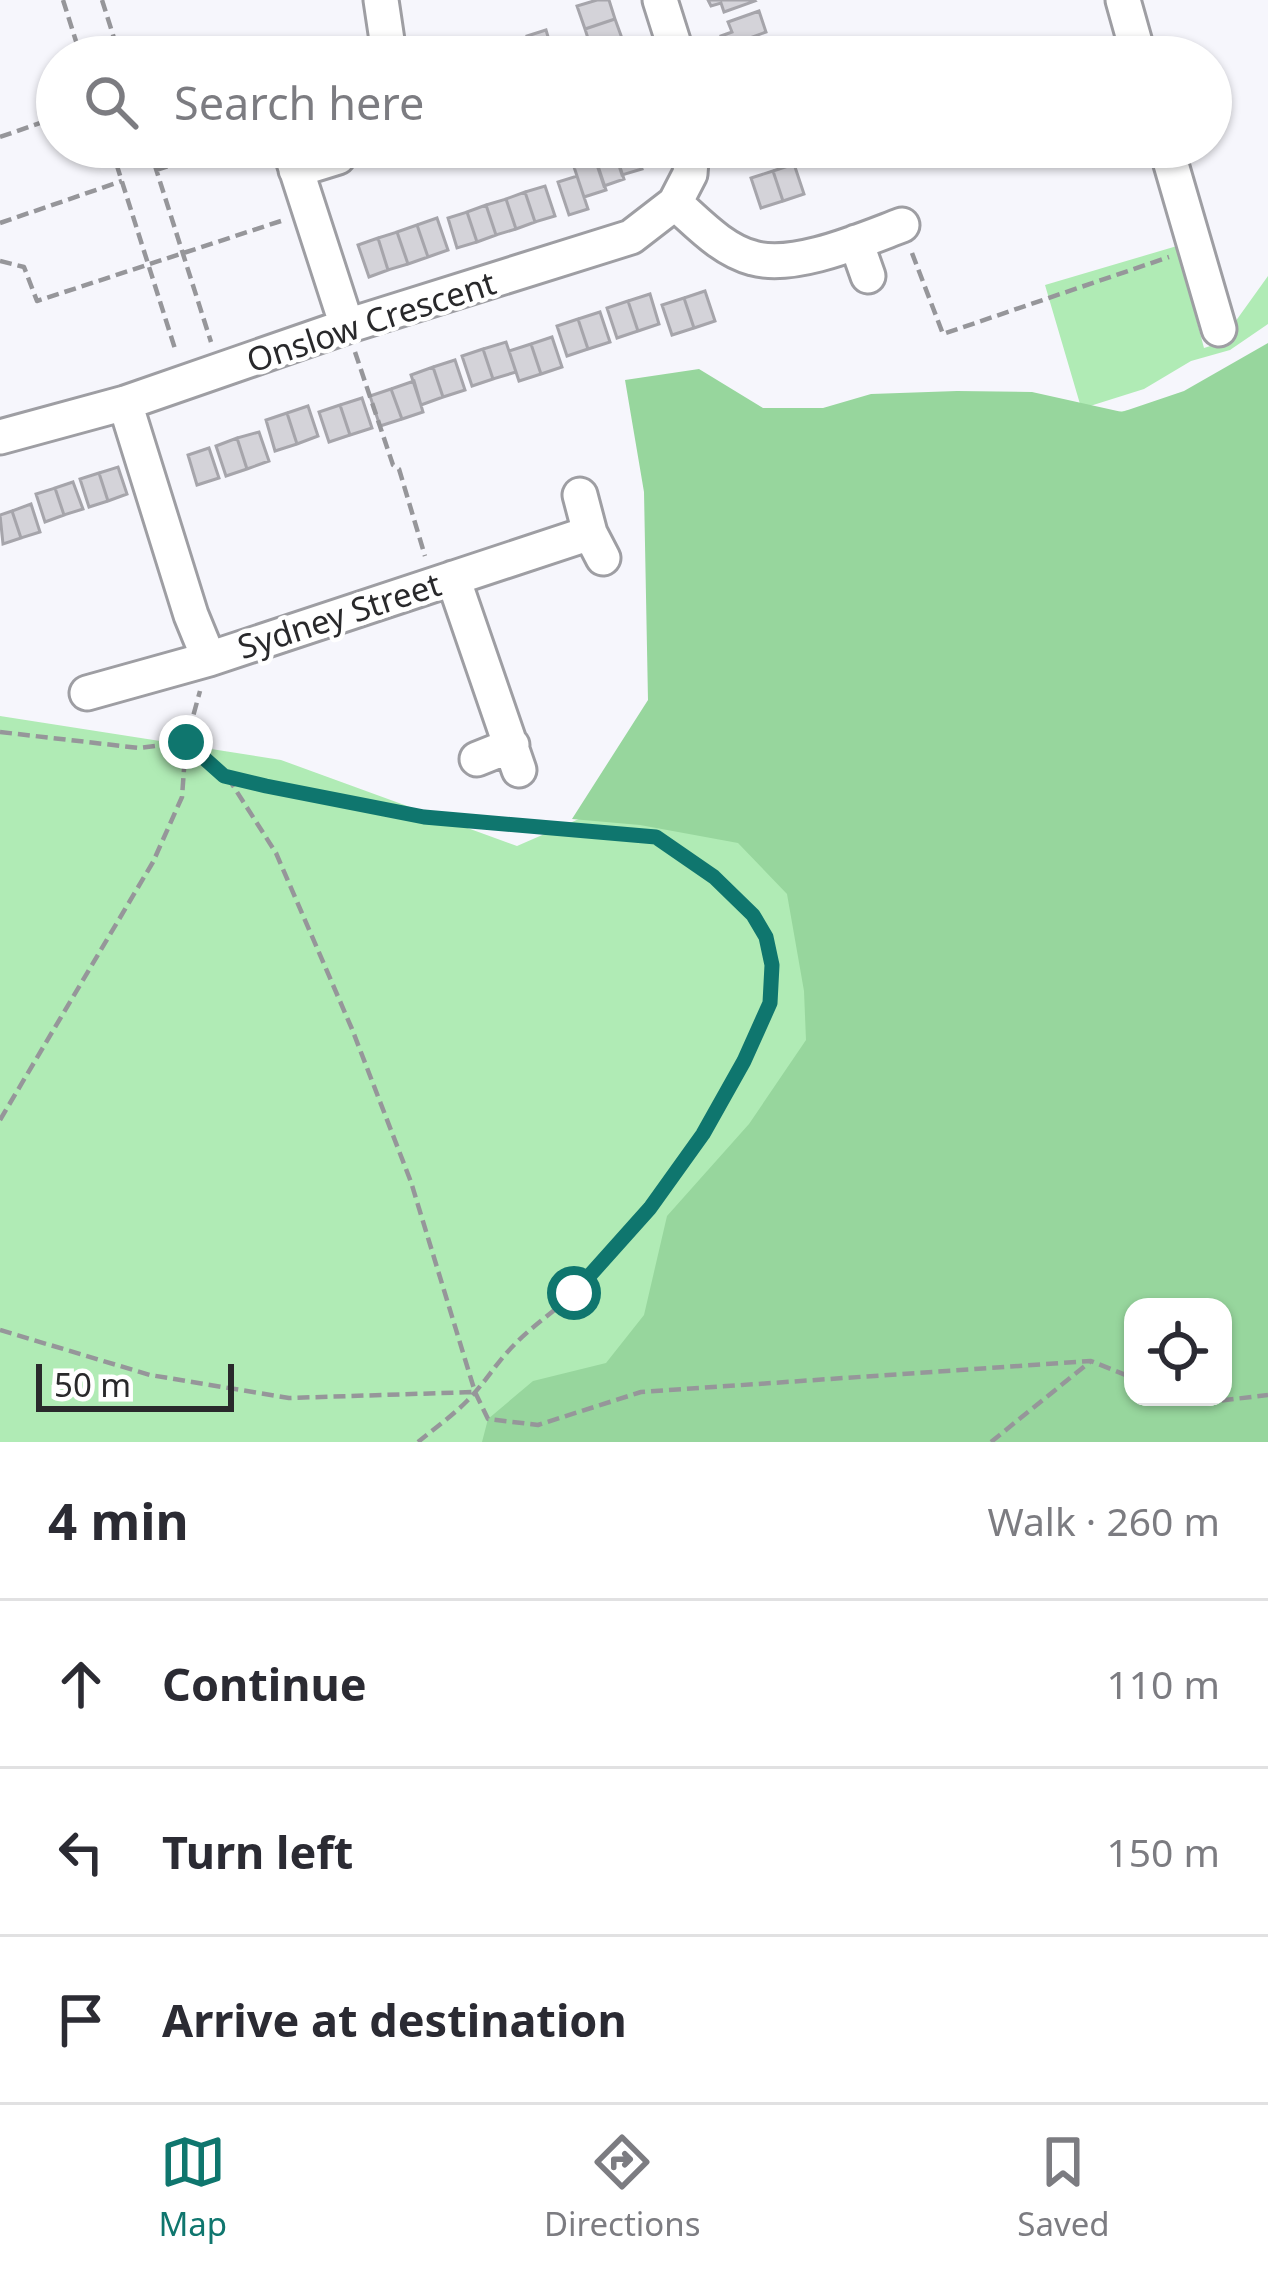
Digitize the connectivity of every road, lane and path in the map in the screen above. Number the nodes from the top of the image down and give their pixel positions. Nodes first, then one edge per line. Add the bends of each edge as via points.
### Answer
1 (63, 0) edge
2 (102, 0) edge
3 (660, 0) edge
4 (1123, 0) edge
5 (74, 36) edge
6 (113, 36) edge
7 (671, 36) edge
8 (1133, 36) edge
9 (36, 124) edge
10 (0, 137) edge
11 (118, 168) edge
12 (162, 168) edge
13 (296, 168) edge
14 (690, 168) edge
15 (1172, 168) edge
16 (156, 170) joint
17 (122, 181) junction
18 (675, 203) junction
19 (310, 212) junction
20 (0, 223) edge
21 (902, 226) joint
22 (856, 242) junction
23 (1196, 248) junction
24 (182, 253) junction
25 (0, 261) edge
26 (149, 264) junction
27 (868, 275) dead end
28 (1222, 307) dead end
29 (346, 326) junction
30 (220, 369) junction
31 (185, 380) junction
32 (125, 403) junction
33 (0, 437) edge
34 (580, 495) dead end
35 (443, 581) junction
36 (209, 658) junction
37 (87, 692) dead end
38 (0, 732) edge
39 (186, 742) junction
40 (477, 759) dead end
41 (224, 776) junction
42 (0, 1120) edge
43 (0, 1330) edge
44 (1091, 1361) junction
45 (1124, 1374) edge
46 (475, 1392) junction
47 (1268, 1395) edge
48 (1232, 1399) edge
49 (418, 1442) edge
50 (991, 1442) edge

1 - 5 path
2 - 6 path
3 - 7 street
4 - 8 street
9 - 10 path
11 - 17 path
12 - 16 path
13 - 19 street
14 - 18 street
15 - 23 street
16 - 24 path
17 - 20 path
17 - 26 path
18 - 22 street via 754,259 799,258
18 - 29 street, Onslow Crescent via 631,237
19 - 24 path
19 - 29 street
21 - 22 street
21 - 23 path via 943,334
22 - 27 street
23 - 28 street
24 - 26 path
24 - 30 path
25 - 26 path via 24,267 38,302
26 - 31 path
29 - 30 street, Onslow Crescent
29 - 35 path
30 - 31 street, Onslow Crescent
31 - 32 street, Onslow Crescent
32 - 33 street, Onslow Crescent
32 - 36 street
34 - 35 street, Sydney Street via 596,546
35 - 36 street, Sydney Street
35 - 40 street via 515,758
36 - 37 street, Sydney Street
36 - 39 path
38 - 39 path via 139,748
39 - 41 path
39 - 42 path via 182,797 153,862
41 - 46 path via 276,854 352,1029 411,1182
41 - 46 path via 424,817 656,837 714,877 766,937 770,1003 703,1134 650,1208
43 - 46 path via 150,1375 290,1398
44 - 45 path
44 - 46 path via 641,1393 538,1425 488,1419
44 - 50 path
46 - 49 path
47 - 48 path

